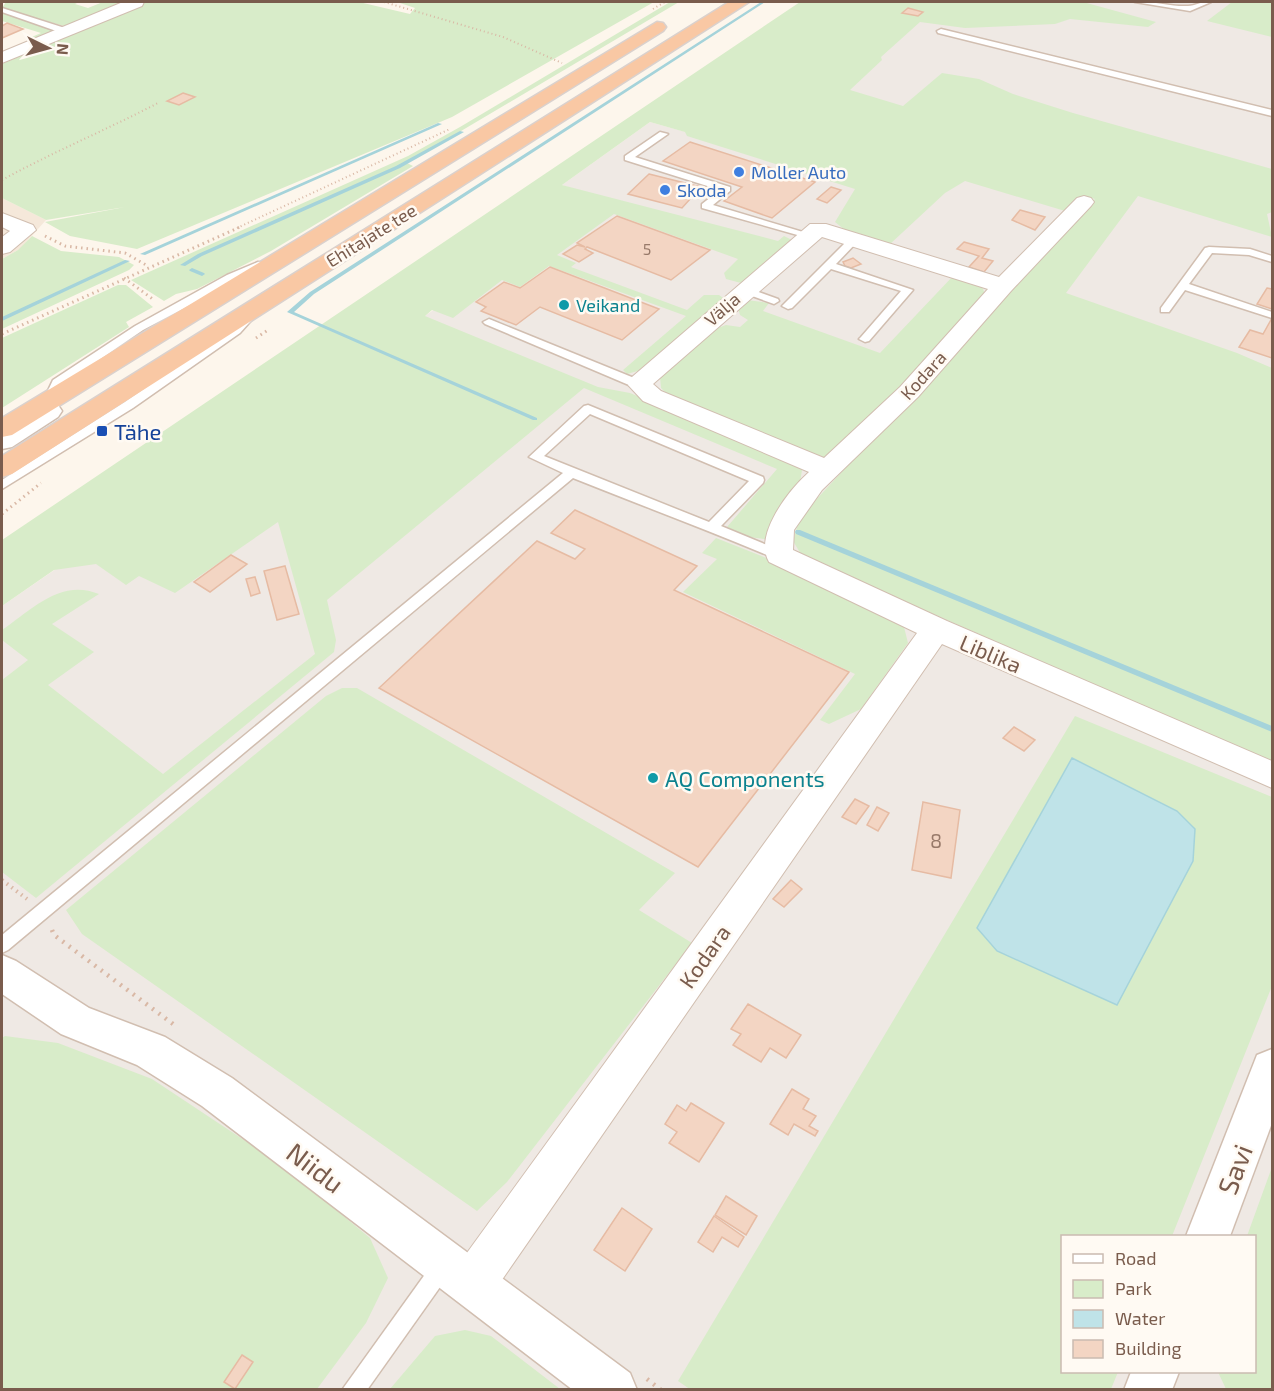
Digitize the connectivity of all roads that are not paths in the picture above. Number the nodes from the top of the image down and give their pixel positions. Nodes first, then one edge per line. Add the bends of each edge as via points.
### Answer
1 (136, 2) edge
2 (740, 2) edge
3 (1139, 2) edge
4 (1207, 2) edge
5 (2, 10) edge
6 (667, 11) edge
7 (65, 31) junction
8 (941, 31) dead end
9 (2, 58) edge
10 (1272, 113) edge
11 (663, 134) dead end
12 (1084, 202) dead end
13 (2, 219) edge
14 (808, 235) junction
15 (855, 240) junction
16 (2, 247) edge
17 (290, 252) junction
18 (1272, 260) edge
19 (830, 265) junction
20 (1003, 286) junction
21 (1183, 286) junction
22 (745, 290) junction
23 (220, 295) junction
24 (774, 301) dead end
25 (257, 306) junction
26 (788, 306) dead end
27 (1165, 310) dead end
28 (1272, 315) edge
29 (489, 322) dead end
30 (865, 339) dead end
31 (640, 385) junction
32 (50, 399) junction
33 (27, 413) junction
34 (2, 423) edge
35 (2, 429) edge
36 (2, 441) edge
37 (2, 468) edge
38 (828, 471) junction
39 (572, 472) junction
40 (2, 485) edge
41 (711, 528) junction
42 (779, 555) junction
43 (936, 629) junction
44 (1272, 775) edge
45 (2, 945) edge
46 (2, 973) edge
47 (1272, 1069) edge
48 (1208, 1235) edge
49 (458, 1274) junction
50 (1154, 1373) edge
51 (353, 1389) edge
52 (613, 1389) edge
53 (1148, 1389) edge

1 - 7 street
2 - 25 highway, Ehitajate tee
3 - 4 lane via 1190,9
5 - 7 lane
6 - 17 highway, Ehitajate tee
7 - 9 street
8 - 10 lane
11 - 14 lane via 628,158 727,189 706,206
12 - 20 street, Kodara
13 - 16 street via 25,230
14 - 15 street via 818,229
14 - 22 street, Välja
15 - 19 lane
15 - 20 street
17 - 23 highway, Ehitajate tee
17 - 32 lane via 231,277 139,328 57,384
18 - 21 lane via 1250,252 1209,250
19 - 26 lane
19 - 30 lane via 908,290
20 - 38 street, Kodara via 909,392
21 - 27 lane
21 - 28 lane
22 - 24 lane
22 - 31 street, Välja via 644,377
23 - 32 highway, Ehitajate tee
23 - 36 street via 210,310
25 - 37 highway, Ehitajate tee
25 - 40 lane via 236,332
29 - 31 lane
31 - 38 street via 652,396 803,457
32 - 33 highway, Ehitajate tee
33 - 34 street
33 - 35 highway, Ehitajate tee
38 - 42 street, Kodara via 812,484 780,529
39 - 41 lane, Liblika
39 - 41 lane, Liblika via 535,457 588,409 758,480
39 - 45 lane
41 - 42 lane, Liblika
42 - 43 street, Liblika
43 - 44 street, Liblika
43 - 49 street, Kodara
46 - 49 street, Niidu via 75,1021 151,1051 217,1092
47 - 48 street, Savi
49 - 51 lane
49 - 52 street, Niidu
50 - 53 street

